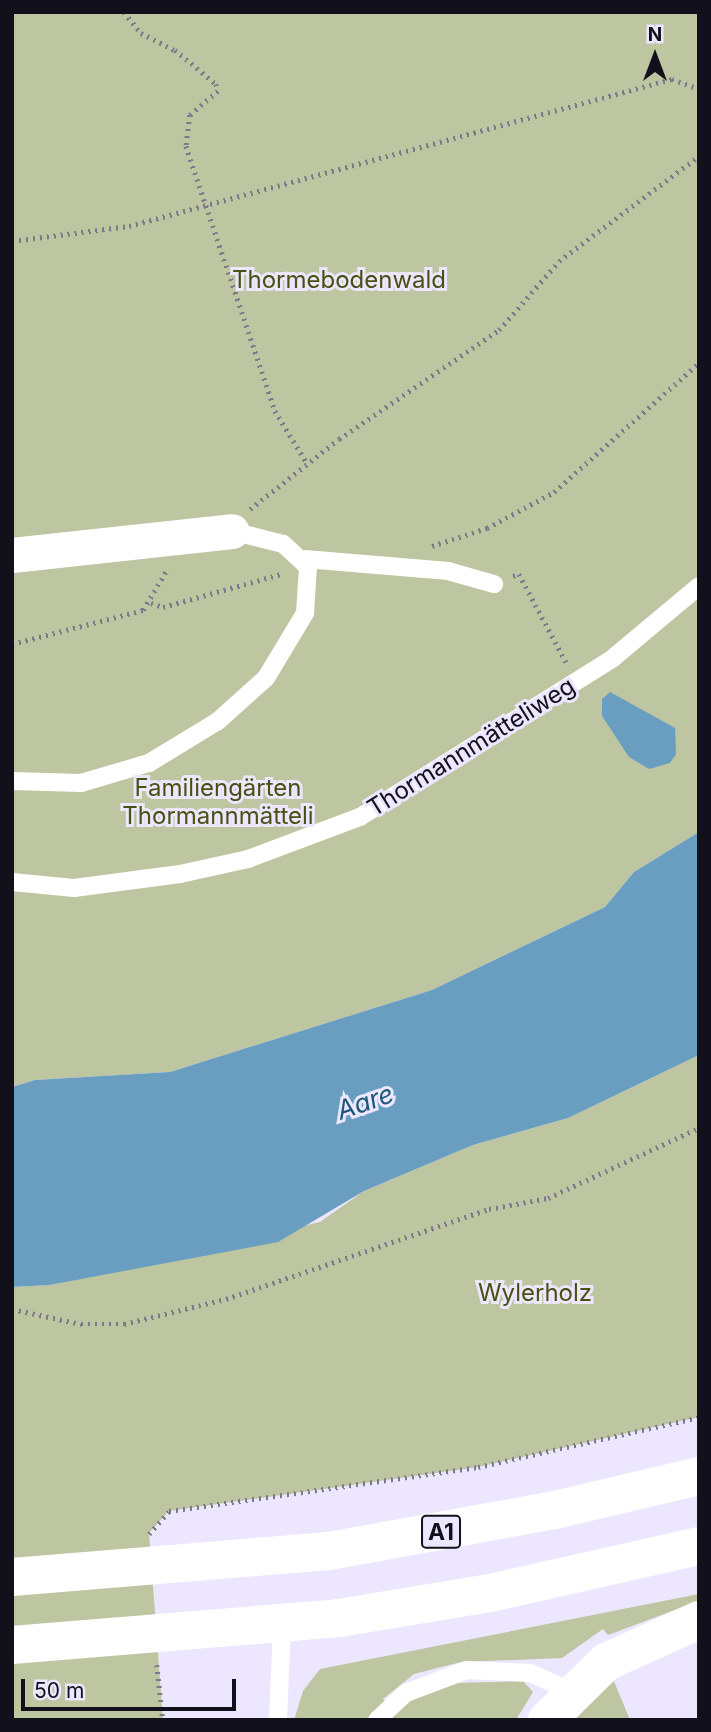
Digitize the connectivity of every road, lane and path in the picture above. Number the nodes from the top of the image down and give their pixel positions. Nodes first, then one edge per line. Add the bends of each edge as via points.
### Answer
1 (124, 12) edge
2 (699, 89) edge
3 (699, 156) edge
4 (208, 206) junction
5 (12, 241) edge
6 (699, 363) edge
7 (307, 463) junction
8 (232, 531) junction
9 (12, 555) edge
10 (306, 563) junction
11 (381, 567) junction
12 (494, 584) joint
13 (699, 586) edge
14 (12, 644) edge
15 (577, 682) junction
16 (12, 782) edge
17 (12, 882) edge
18 (699, 1128) edge
19 (12, 1309) edge
20 (699, 1476) edge
21 (699, 1546) edge
22 (12, 1577) edge
23 (699, 1620) edge
24 (282, 1625) junction
25 (12, 1645) edge
26 (559, 1705) edge
27 (278, 1720) edge
28 (377, 1720) edge

1 - 4 path via 141,33 175,50 216,84 218,91 190,115 185,133
2 - 4 path via 672,79
3 - 7 path via 559,261 490,337
4 - 5 path via 129,226
4 - 7 path via 275,411
6 - 11 path via 583,470 533,505
7 - 8 path
8 - 9 street
8 - 10 lane via 283,544
10 - 11 lane
10 - 14 path via 163,607 151,602 122,620
10 - 16 lane via 310,598 297,631 266,678 218,721 149,763 81,783
11 - 12 lane via 448,571
12 - 15 path via 519,574
13 - 15 lane, Thormannmätteliweg
15 - 17 lane, Thormannmätteliweg via 408,791 319,834 248,859 120,885
18 - 19 path via 548,1198 489,1209 226,1299 124,1324 81,1324
20 - 22 main road, A1 via 389,1542 180,1568
21 - 24 main road via 490,1593
23 - 26 main road via 642,1641
24 - 25 main road
24 - 27 lane
26 - 28 lane via 530,1673 467,1670 405,1693

